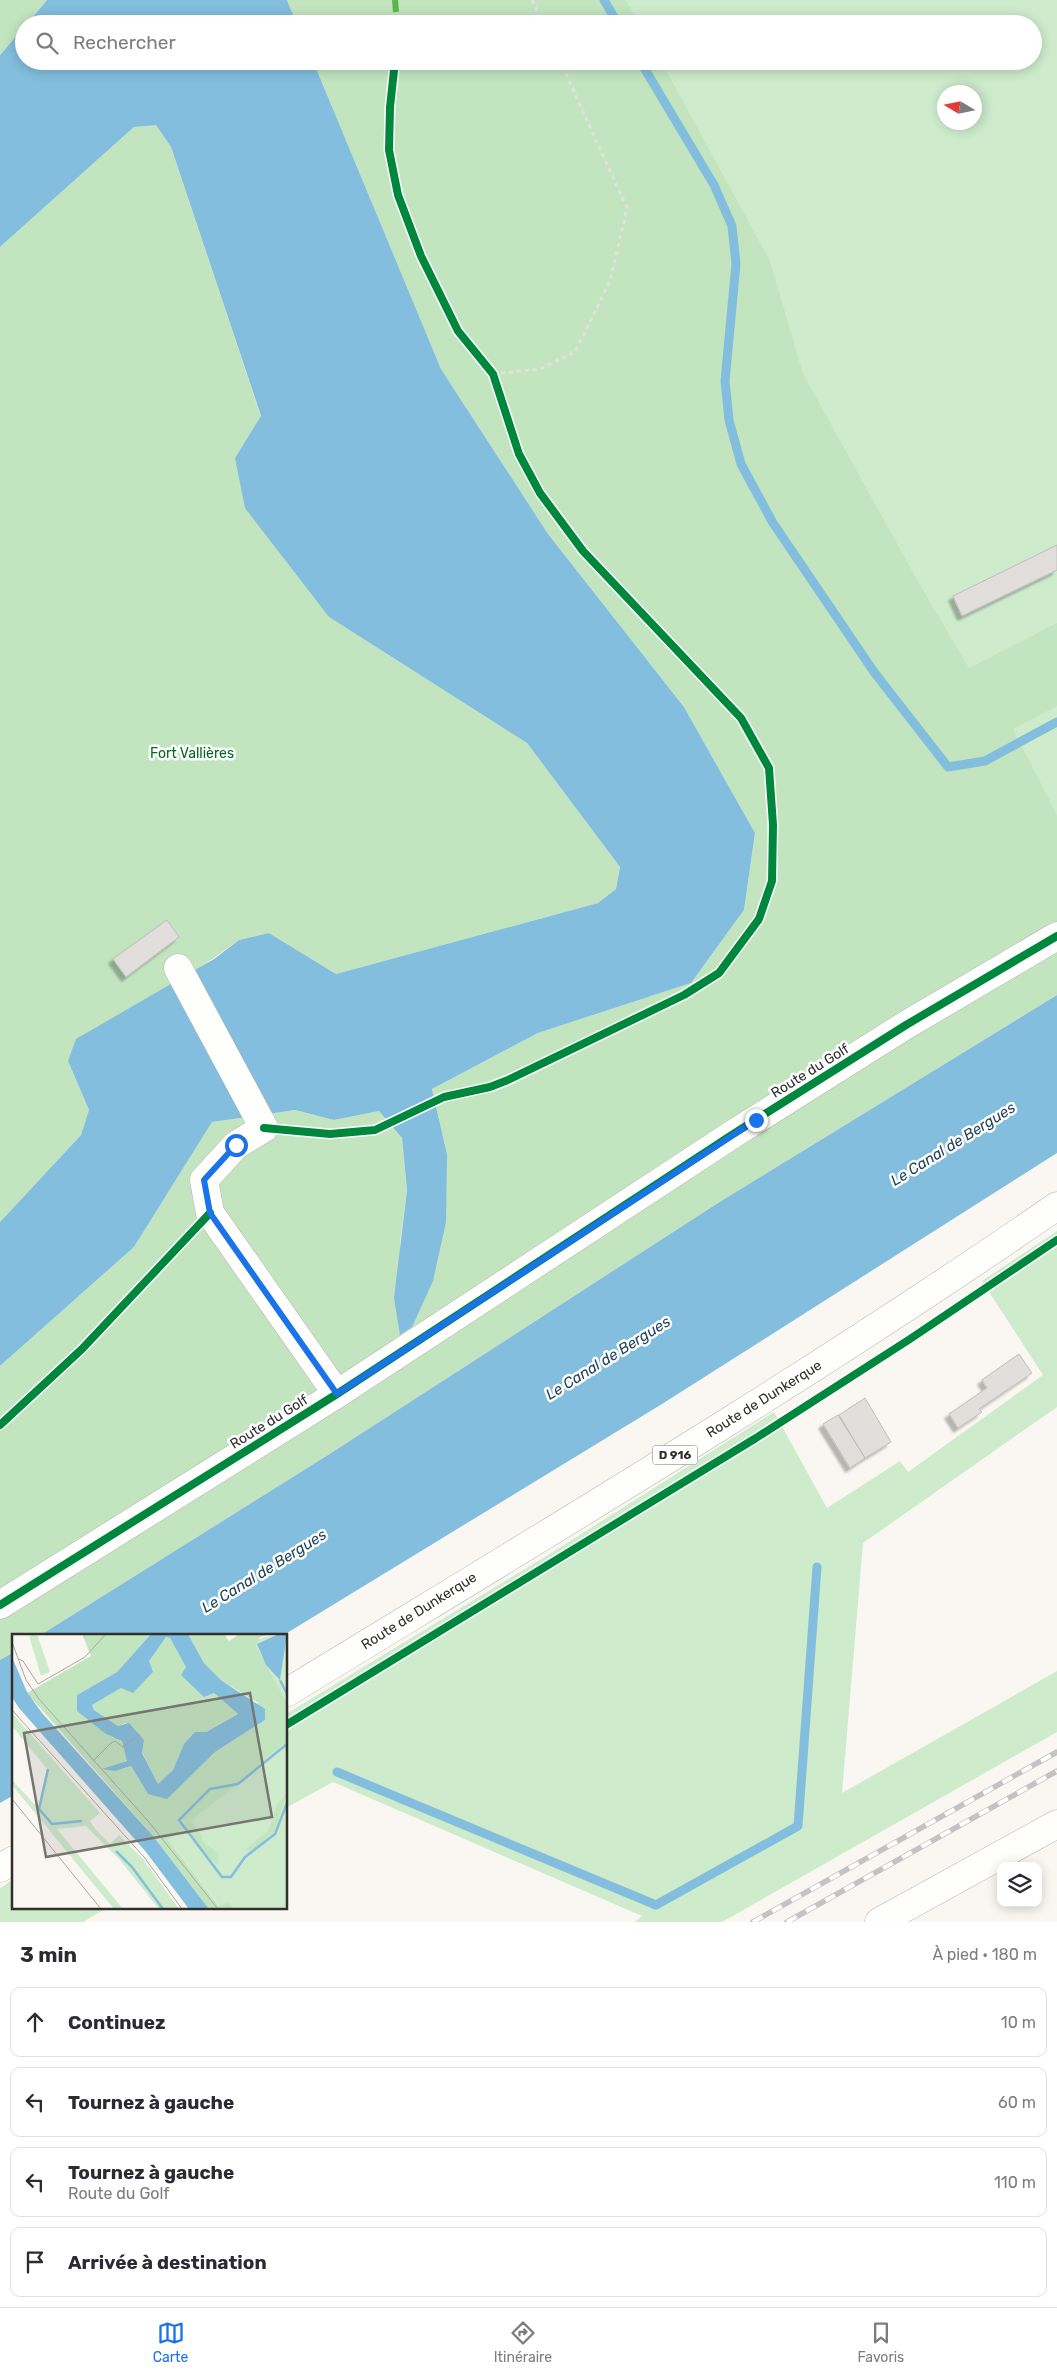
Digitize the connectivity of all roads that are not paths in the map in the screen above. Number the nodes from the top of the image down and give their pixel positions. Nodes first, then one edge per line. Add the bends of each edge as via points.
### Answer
1 (1057, 936) edge
2 (178, 968) dead end
3 (1057, 1206) edge
4 (337, 1394) junction
5 (0, 1605) edge
6 (288, 1692) edge
7 (1057, 1824) edge
8 (12, 1861) edge
9 (0, 1868) edge
10 (879, 1922) edge

1 - 4 street, Route du Golf via 906,1025 730,1136
2 - 4 street via 264,1128 236,1145 204,1180 210,1213
3 - 6 street, Route de Dunkerque / D 916 via 796,1380
4 - 5 street, Route du Golf
7 - 10 street
8 - 9 street

